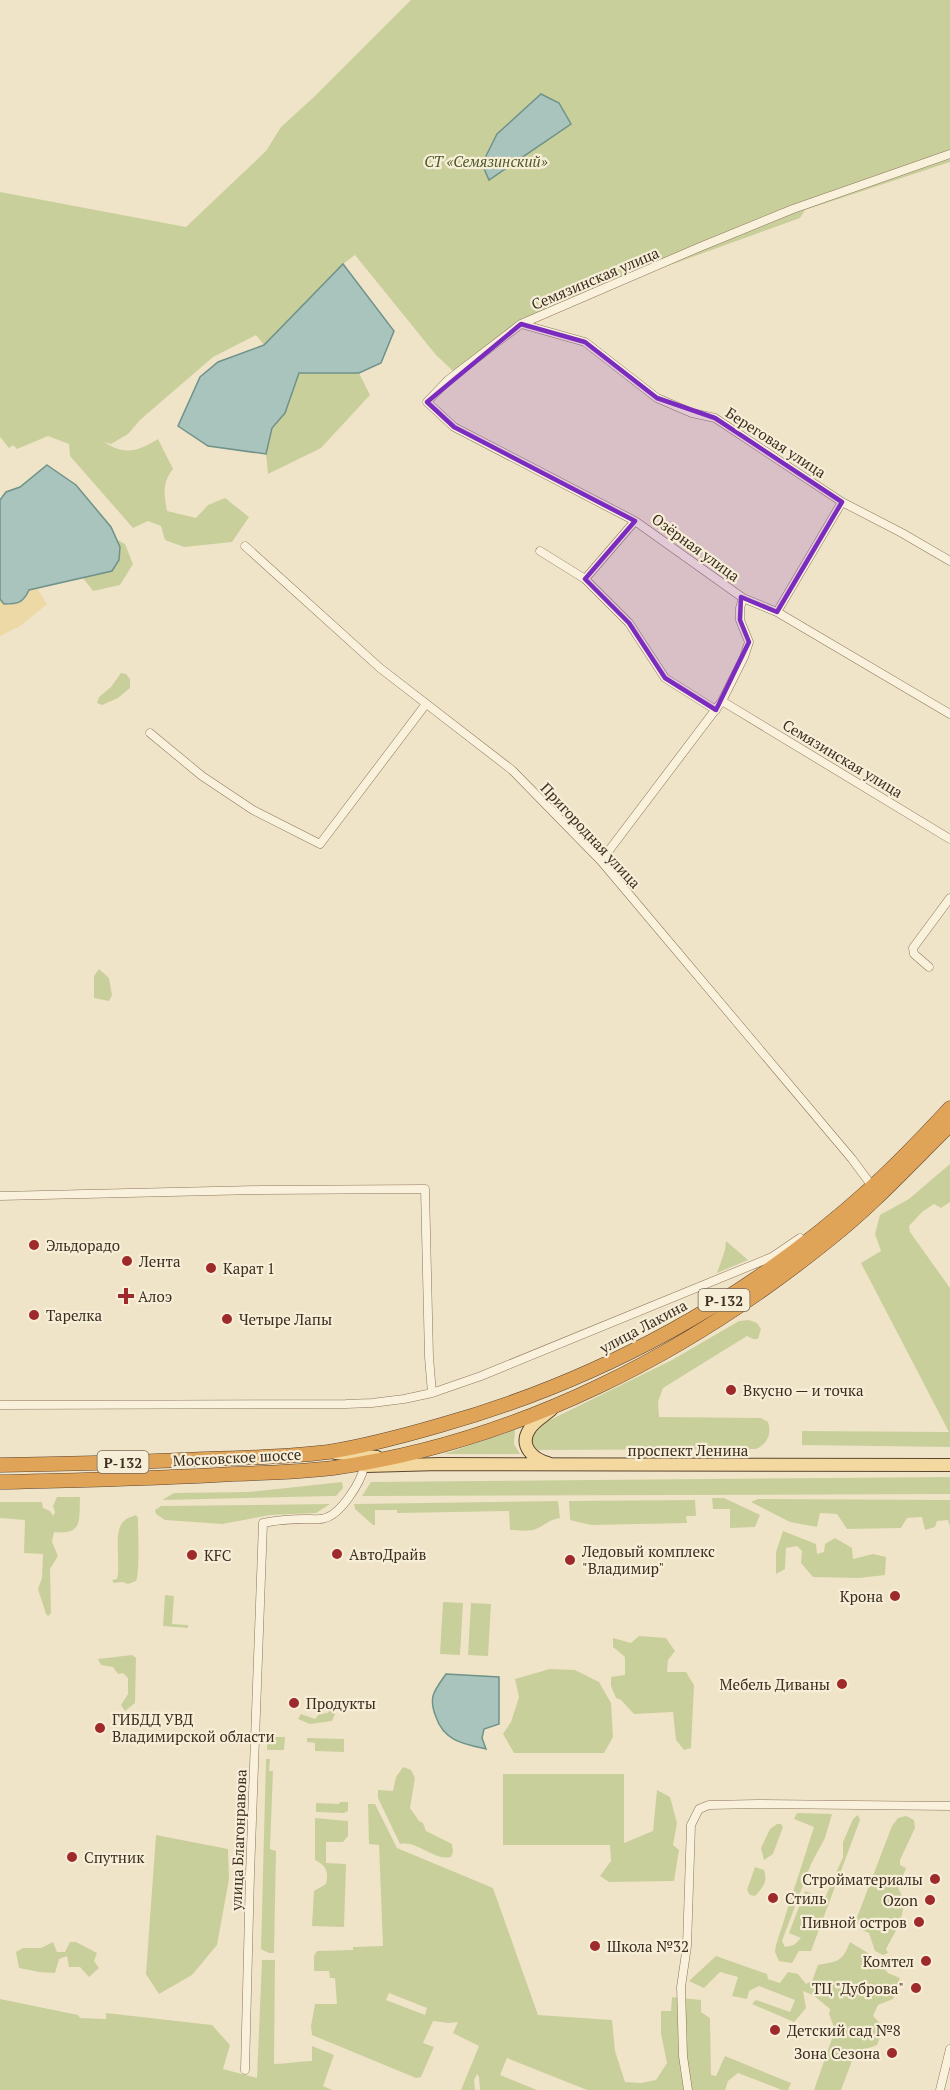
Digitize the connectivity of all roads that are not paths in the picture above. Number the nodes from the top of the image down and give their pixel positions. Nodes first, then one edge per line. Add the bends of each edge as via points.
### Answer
1 (950, 154) edge
2 (521, 324) junction
3 (427, 402) joint
4 (842, 502) junction
5 (635, 520) junction
6 (245, 546) dead end
7 (540, 551) dead end
8 (950, 561) edge
9 (585, 579) junction
10 (743, 598) junction
11 (777, 612) junction
12 (722, 701) junction
13 (426, 704) junction
14 (716, 710) junction
15 (950, 714) edge
16 (150, 733) dead end
17 (950, 839) edge
18 (601, 861) junction
19 (950, 898) edge
20 (929, 967) dead end
21 (950, 1108) edge
22 (950, 1125) edge
23 (872, 1186) junction
24 (0, 1196) edge
25 (828, 1223) junction
26 (432, 1393) junction
27 (0, 1405) edge
28 (554, 1407) junction
29 (438, 1426) junction
30 (421, 1449) junction
31 (326, 1452) junction
32 (385, 1458) junction
33 (365, 1462) junction
34 (426, 1464) junction
35 (440, 1464) junction
36 (0, 1465) edge
37 (558, 1465) junction
38 (950, 1465) edge
39 (332, 1468) joint
40 (0, 1482) edge
41 (950, 1806) edge
42 (950, 2049) edge
43 (245, 2070) dead end
44 (688, 2090) edge
45 (940, 2090) edge

1 - 2 street, Семязинская улица via 793,209
2 - 3 street, Семязинская улица via 448,380
2 - 4 street, Береговая улица via 585,342 657,398 715,418
3 - 5 street, Озёрная улица via 454,427
4 - 8 street, Береговая улица
4 - 11 street
5 - 9 street
5 - 10 street, Озёрная улица
6 - 13 street, Пригородная улица via 380,668
7 - 9 street
9 - 14 street via 629,623 665,678
10 - 11 street, Озёрная улица
10 - 12 street via 740,620 749,642
11 - 15 street, Озёрная улица
12 - 14 street
12 - 17 street, Семязинская улица
13 - 16 street via 320,844 253,810 202,776
13 - 18 street, Пригородная улица via 512,770
14 - 18 street
18 - 23 street, Пригородная улица
19 - 20 street via 913,948 914,954
21 - 23 highway, улица Лакина / Р-132
22 - 28 highway, улица Лакина / Р-132 via 841,1229 763,1290 686,1341
23 - 25 highway, улица Лакина / Р-132
24 - 26 street via 425,1189
25 - 26 street via 772,1257
25 - 29 highway, улица Лакина / Р-132 via 776,1265 664,1336 567,1381
26 - 27 street via 355,1404
28 - 30 highway, улица Лакина / Р-132 via 485,1432
28 - 37 main road via 532,1426 526,1442 535,1458
29 - 30 main road via 424,1438
29 - 31 highway, улица Лакина / Р-132
29 - 33 main road
30 - 32 highway, улица Лакина / Р-132
30 - 35 main road via 424,1459
31 - 33 main road, проспект Ленина
31 - 36 highway, Московское шоссе / Р-132
32 - 33 highway, улица Лакина / Р-132
32 - 34 main road, проспект Ленина
33 - 34 main road, проспект Ленина
33 - 39 highway, улица Лакина / Р-132
33 - 43 street, улица Благонравова via 360,1480 347,1500 326,1518 263,1523
34 - 35 main road, проспект Ленина
35 - 37 main road, проспект Ленина
37 - 38 main road, проспект Ленина
39 - 40 highway, Московское шоссе / Р-132 via 149,1479
41 - 44 street via 765,1804 709,1805 699,1809 692,1825 687,1946 681,1987
42 - 45 street

